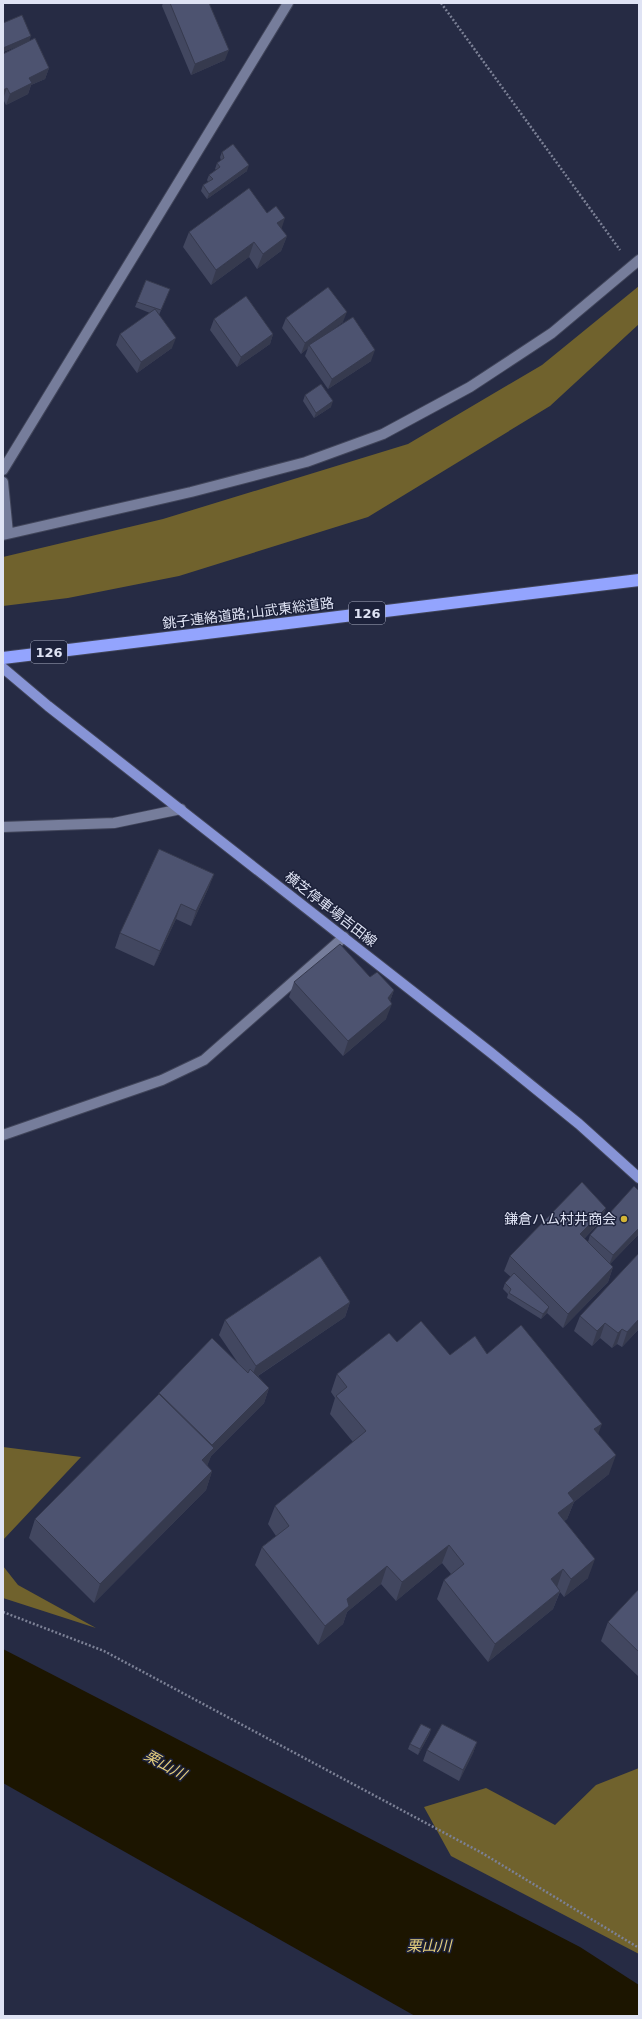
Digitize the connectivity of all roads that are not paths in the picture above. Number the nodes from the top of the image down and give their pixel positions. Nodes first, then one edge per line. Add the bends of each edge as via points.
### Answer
1 (288, 3) edge
2 (636, 263) edge
3 (3, 470) edge
4 (3, 482) edge
5 (6, 534) edge
6 (639, 580) edge
7 (3, 658) edge
8 (3, 668) edge
9 (181, 808) junction
10 (3, 827) edge
11 (344, 937) junction
12 (3, 1135) edge
13 (639, 1178) edge

1 - 3 street
2 - 5 street via 552,333 470,387 383,434 306,462 191,492
4 - 5 street
6 - 7 highway, 銚子連絡道路;山武東総道路 / 126
8 - 9 main road, 横芝停車場吉田線 via 48,706
9 - 10 street via 114,823
9 - 11 main road, 横芝停車場吉田線
11 - 12 street via 204,1060 162,1080
11 - 13 main road, 横芝停車場吉田線 via 579,1124

